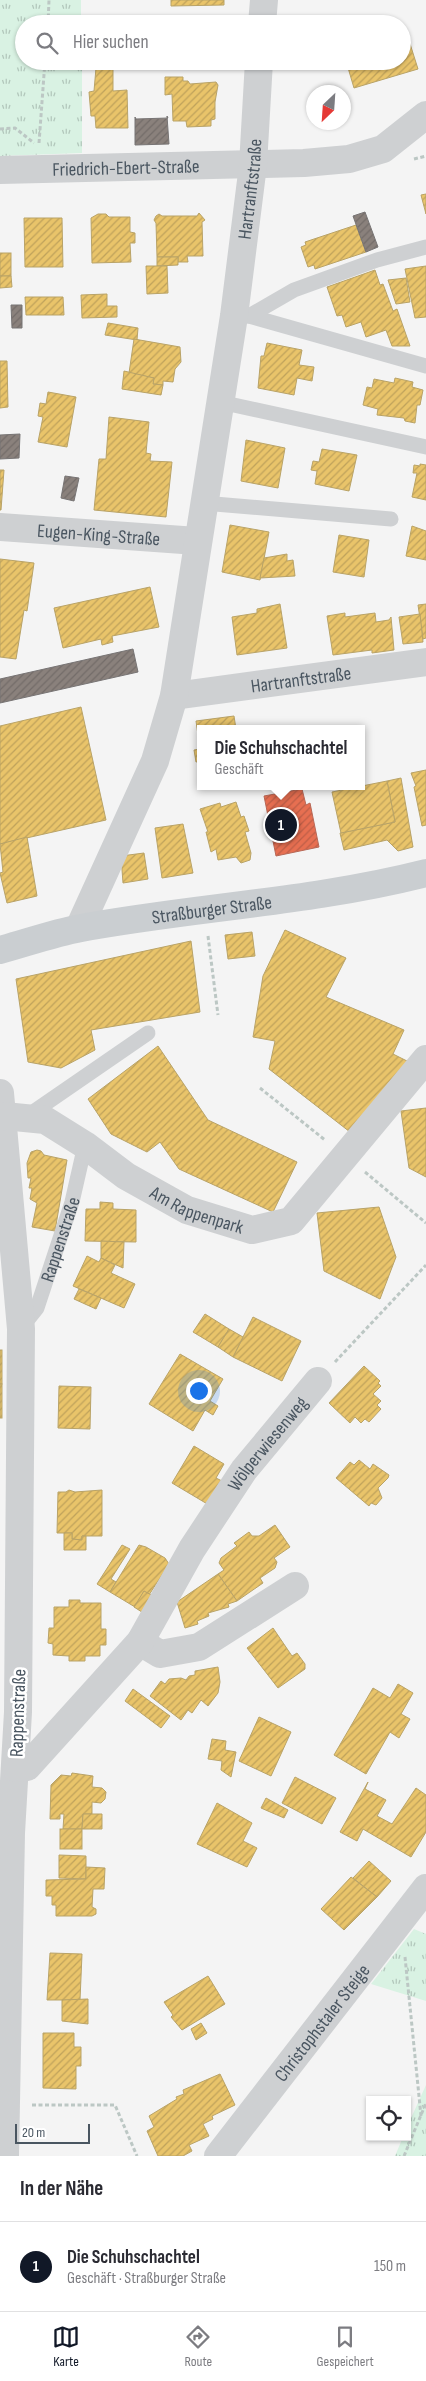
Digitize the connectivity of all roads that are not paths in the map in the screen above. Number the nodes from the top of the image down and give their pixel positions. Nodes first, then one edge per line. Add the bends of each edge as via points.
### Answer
1 (264, 0) edge
2 (263, 15) edge
3 (258, 70) edge
4 (426, 115) edge
5 (253, 165) junction
6 (0, 170) edge
7 (426, 247) edge
8 (241, 316) junction
9 (426, 366) edge
10 (220, 402) junction
11 (426, 447) edge
12 (203, 503) junction
13 (391, 519) dead end
14 (0, 527) edge
15 (197, 541) junction
16 (426, 662) edge
17 (174, 696) junction
18 (426, 873) edge
19 (79, 928) junction
20 (0, 950) edge
21 (148, 1032) dead end
22 (426, 1059) edge
23 (9, 1109) edge
24 (85, 1145) junction
25 (10, 1329) edge
26 (318, 1381) road end
27 (295, 1586) dead end
28 (140, 1642) junction
29 (16, 1768) junction
30 (6, 1834) edge
31 (426, 1888) edge
32 (2, 2104) edge
33 (5, 2156) edge
34 (218, 2156) edge

1 - 2 street
3 - 5 street, Hartranftstraße
4 - 5 street, Friedrich-Ebert-Straße via 383,149 349,159
5 - 6 street, Friedrich-Ebert-Straße
5 - 8 street, Hartranftstraße
7 - 8 lane via 377,260 294,290
8 - 9 lane
8 - 10 street, Hartranftstraße
10 - 11 lane
10 - 12 street, Hartranftstraße
12 - 13 lane
12 - 15 street, Hartranftstraße
14 - 15 street, Eugen-King-Straße
15 - 17 street, Hartranftstraße
16 - 17 street, Hartranftstraße
17 - 19 street, Hartranftstraße via 155,761
18 - 19 main road, Straßburger Straße via 371,887
19 - 20 main road, Straßburger Straße
21 - 23 lane
22 - 24 street, Am Rappenpark via 291,1221 252,1230 186,1210 126,1176
23 - 24 street, Am Rappenpark via 45,1120
23 - 25 street, Rappenstraße
24 - 25 lane, Rappenstraße via 72,1202 37,1308
25 - 29 street, Rappenstraße via 18,1702
26 - 28 street, Wölperwiesenweg via 244,1470 192,1549
27 - 28 street via 199,1647 160,1654
28 - 29 street, Wölperwiesenweg via 27,1766
29 - 30 street, Rappenstraße
30 - 32 street, Rappenstraße
31 - 34 street, Christophstaler Steige
32 - 33 street, Rappenstraße

